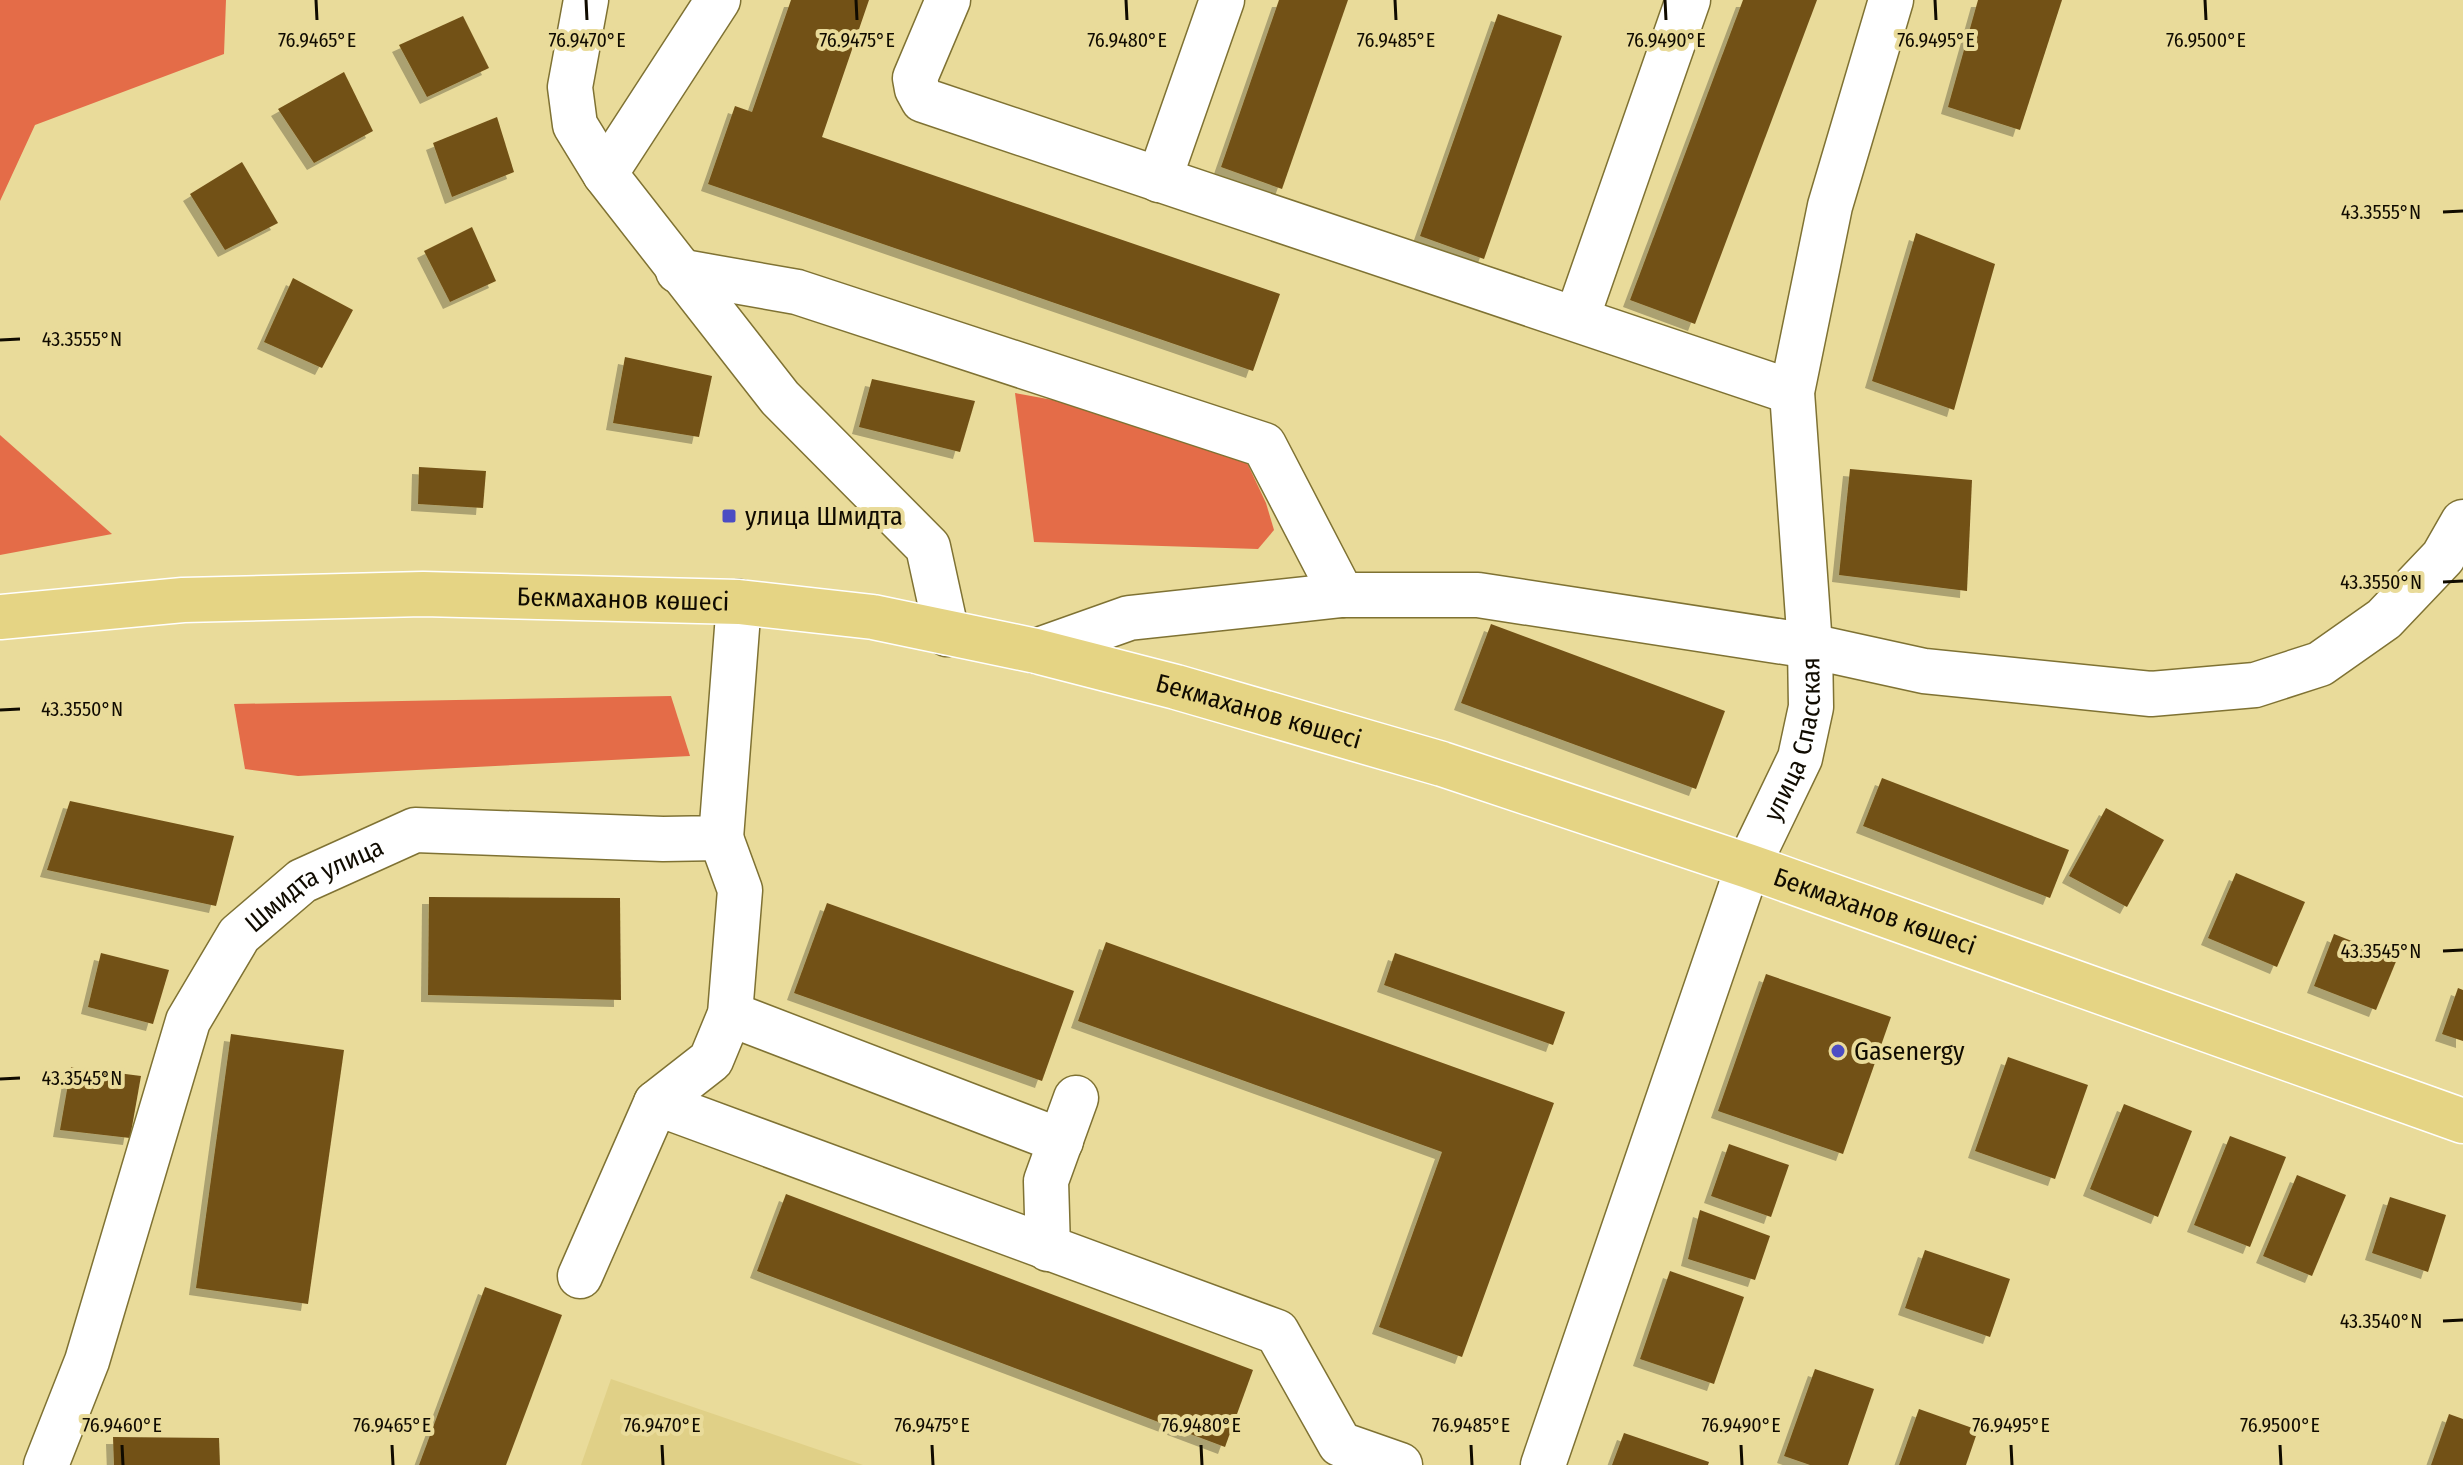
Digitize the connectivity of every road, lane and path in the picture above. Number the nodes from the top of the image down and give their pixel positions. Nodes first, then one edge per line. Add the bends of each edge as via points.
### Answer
1 (586, 0) edge
2 (718, 0) edge
3 (948, 0) edge
4 (1222, 0) edge
5 (1688, 0) edge
6 (1891, 0) edge
7 (605, 174) junction
8 (1159, 180) junction
9 (678, 271) junction
10 (1577, 318) junction
11 (1792, 392) junction
12 (2463, 522) edge
13 (1342, 595) junction
14 (739, 602) junction
15 (0, 617) edge
16 (947, 634) junction
17 (1810, 646) junction
18 (1036, 651) junction
19 (721, 838) junction
20 (1748, 866) junction
21 (730, 1014) junction
22 (1076, 1098) dead end
23 (656, 1103) junction
24 (2463, 1121) edge
25 (1061, 1141) junction
26 (1048, 1249) junction
27 (580, 1276) dead end
28 (46, 1465) edge
29 (1400, 1465) edge
30 (1543, 1465) edge

1 - 7 street via 570,87 575,125
2 - 7 street
3 - 8 street via 915,78 923,100
4 - 8 street
5 - 10 street
6 - 11 street via 1830,206
7 - 9 street
8 - 10 street
9 - 13 street via 797,292 1264,445
9 - 16 street via 780,398 928,547
10 - 11 street
11 - 17 street
12 - 17 street, улица Спасская via 2443,557 2384,619 2320,664 2255,685 2151,694 1924,671
13 - 17 street via 1478,595
13 - 18 street via 1129,618
14 - 15 main road, Бекмаханов көшесі via 423,594 183,600
14 - 16 main road, Бекмаханов көшесі via 873,617
14 - 19 street
16 - 18 main road, Бекмаханов көшесі
17 - 20 street, улица Спасская via 1811,707 1800,758
18 - 20 main road, Бекмаханов көшесі via 1442,764
19 - 21 street via 740,890
19 - 28 street, Шмидта улица via 415,830 302,881 239,935 188,1021 87,1361
20 - 24 main road, Бекмаханов көшесі
20 - 30 street, улица Спасская
21 - 23 street via 711,1060
21 - 25 street
22 - 25 street
23 - 26 street
23 - 27 street
25 - 26 street via 1046,1181
26 - 29 street via 1277,1332 1340,1444

